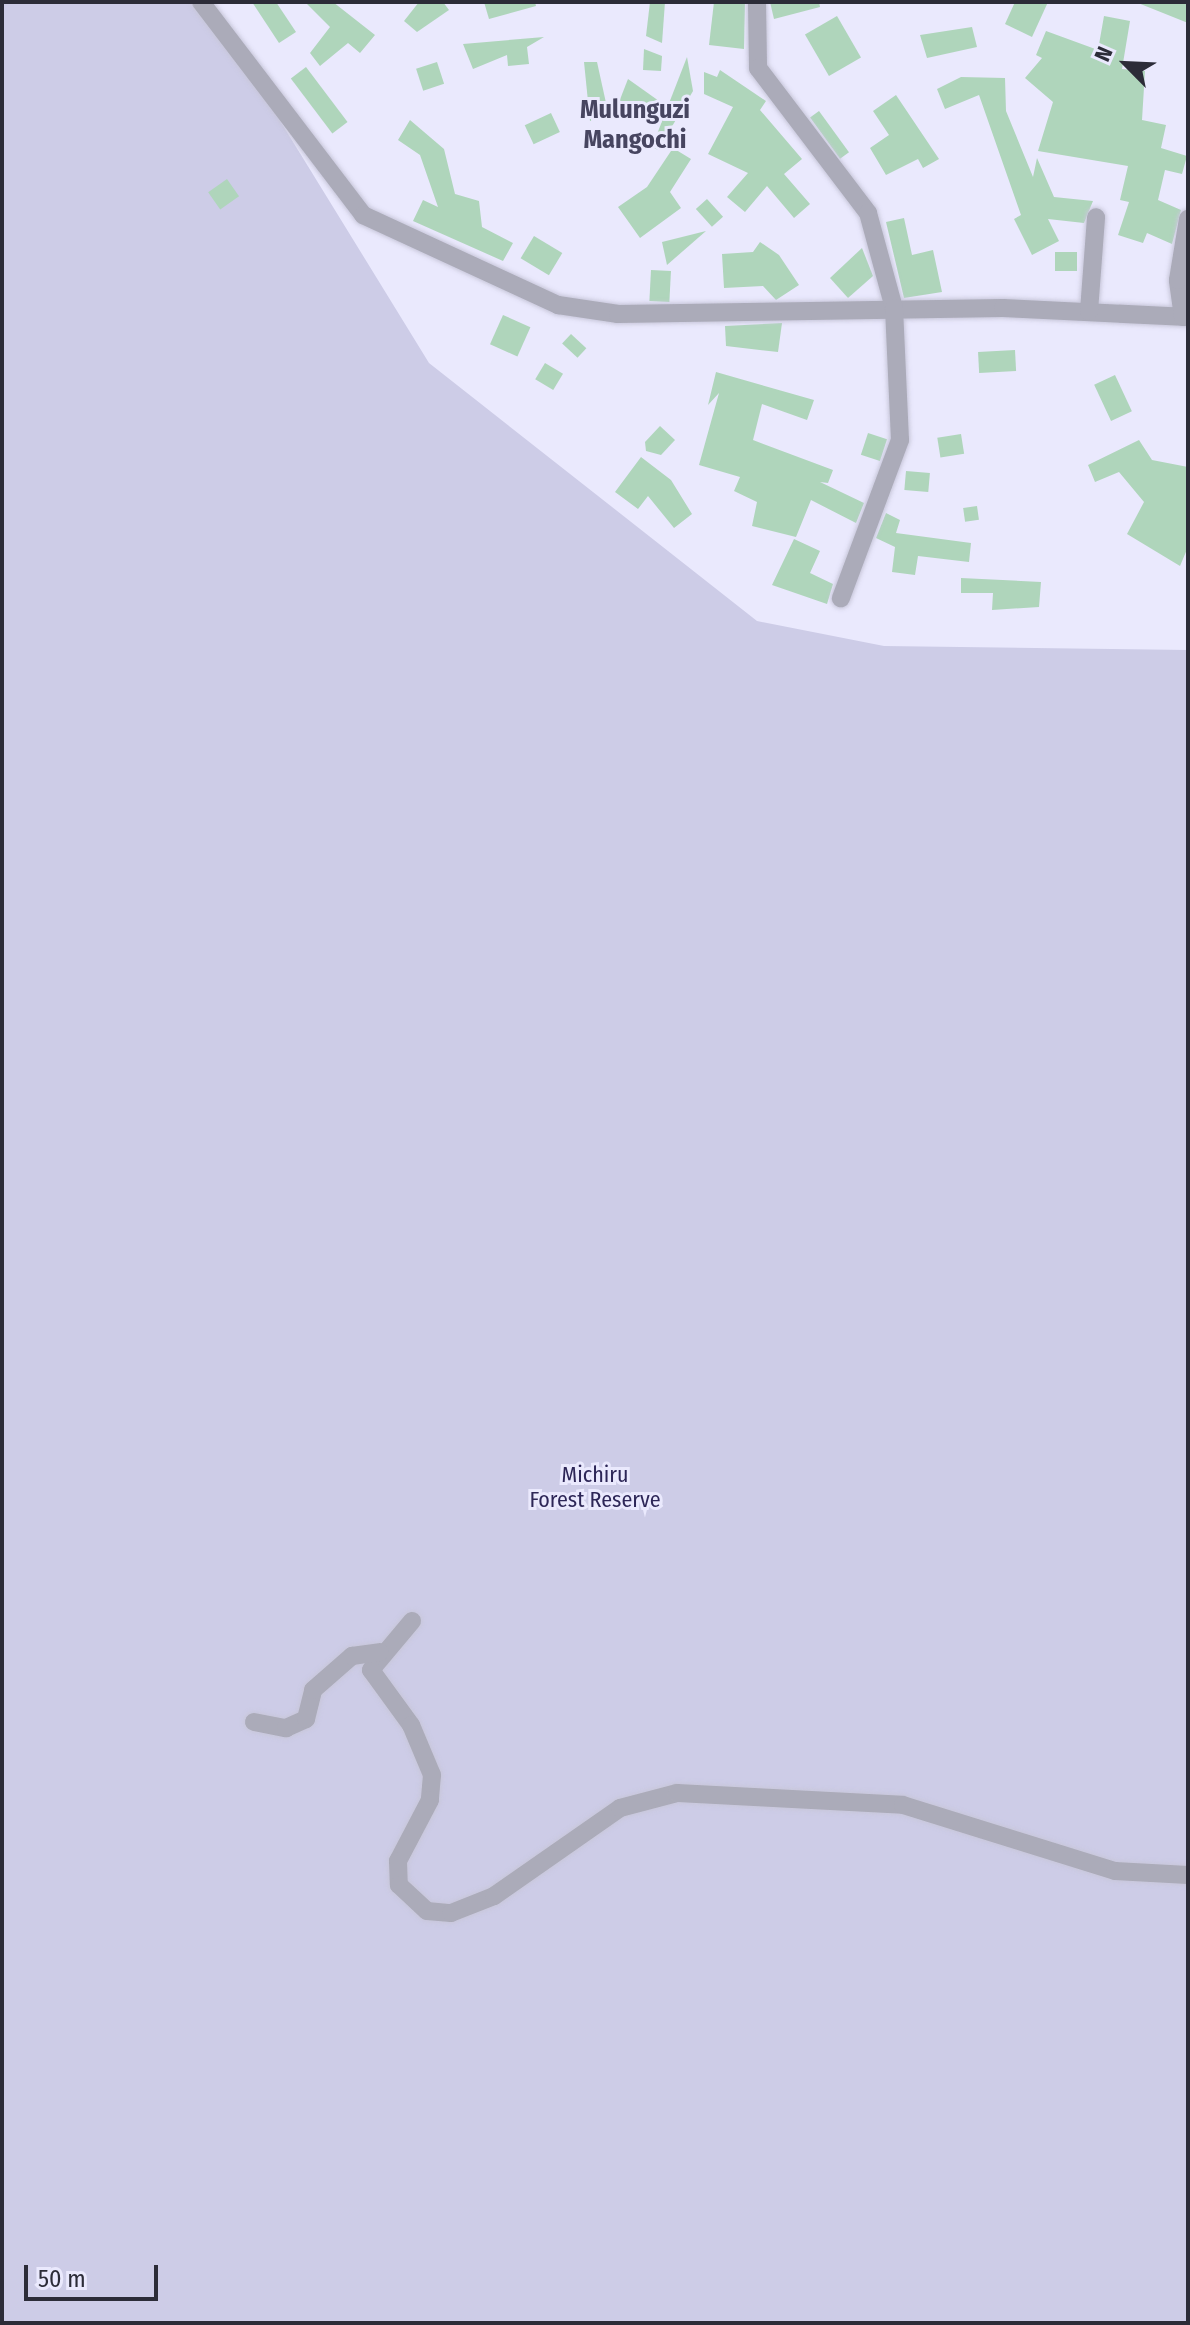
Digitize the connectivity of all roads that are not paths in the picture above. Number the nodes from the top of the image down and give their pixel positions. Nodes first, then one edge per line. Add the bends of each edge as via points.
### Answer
1 (201, 2) edge
2 (757, 2) edge
3 (1096, 217) dead end
4 (1188, 219) edge
5 (894, 308) junction
6 (1089, 311) junction
7 (1186, 317) edge
8 (841, 598) dead end
9 (412, 1621) dead end
10 (380, 1652) junction
11 (254, 1722) dead end
12 (1188, 1875) edge

1 - 5 street via 363,215 546,301 618,314
2 - 5 street via 758,68 868,213
3 - 6 street
4 - 7 street via 1178,280
5 - 6 street
5 - 8 street via 900,440
6 - 7 street
9 - 10 street
10 - 11 street via 352,1656 323,1681 306,1719 286,1728
10 - 12 street via 373,1679 411,1725 432,1775 430,1800 398,1861 399,1885 427,1911 451,1913 494,1896 620,1808 677,1793 903,1805 1115,1871

